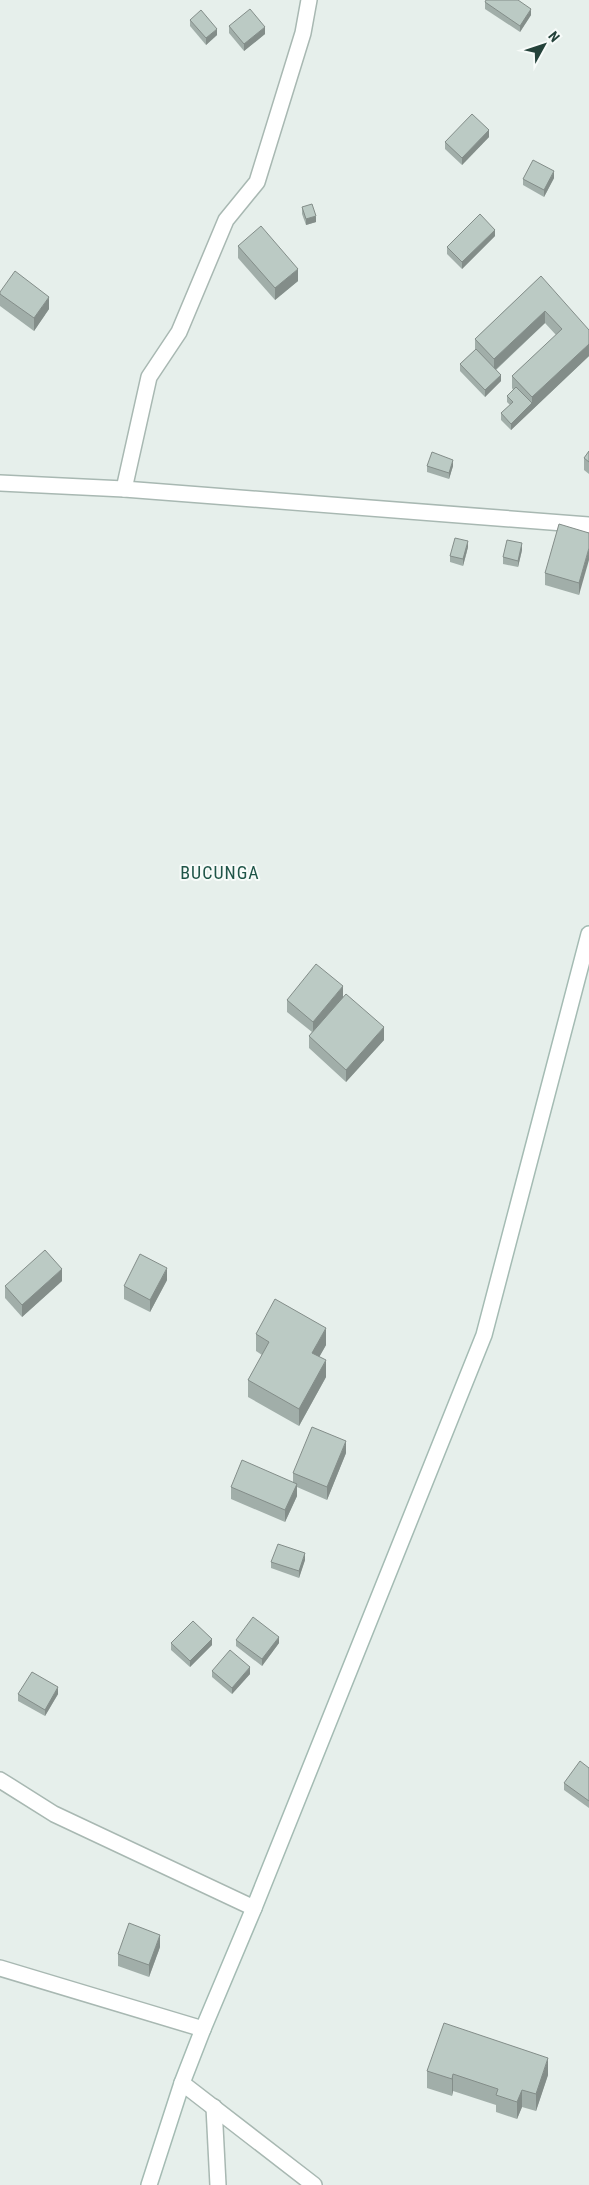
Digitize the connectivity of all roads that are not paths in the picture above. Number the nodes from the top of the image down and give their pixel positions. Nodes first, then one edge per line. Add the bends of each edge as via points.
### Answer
1 (309, 0) edge
2 (0, 483) edge
3 (124, 489) junction
4 (589, 525) edge
5 (589, 934) edge
6 (0, 1780) edge
7 (254, 1908) junction
8 (0, 1968) edge
9 (203, 2029) junction
10 (182, 2084) junction
11 (214, 2107) junction
12 (149, 2185) edge
13 (218, 2185) edge
14 (314, 2185) edge

1 - 3 street via 303,33 257,182 226,220 179,332 149,377
2 - 3 street
3 - 4 street
5 - 7 street via 484,1335
6 - 7 street via 54,1814
7 - 9 street
8 - 9 street
9 - 10 street
10 - 11 street
10 - 12 street
11 - 13 street
11 - 14 street

